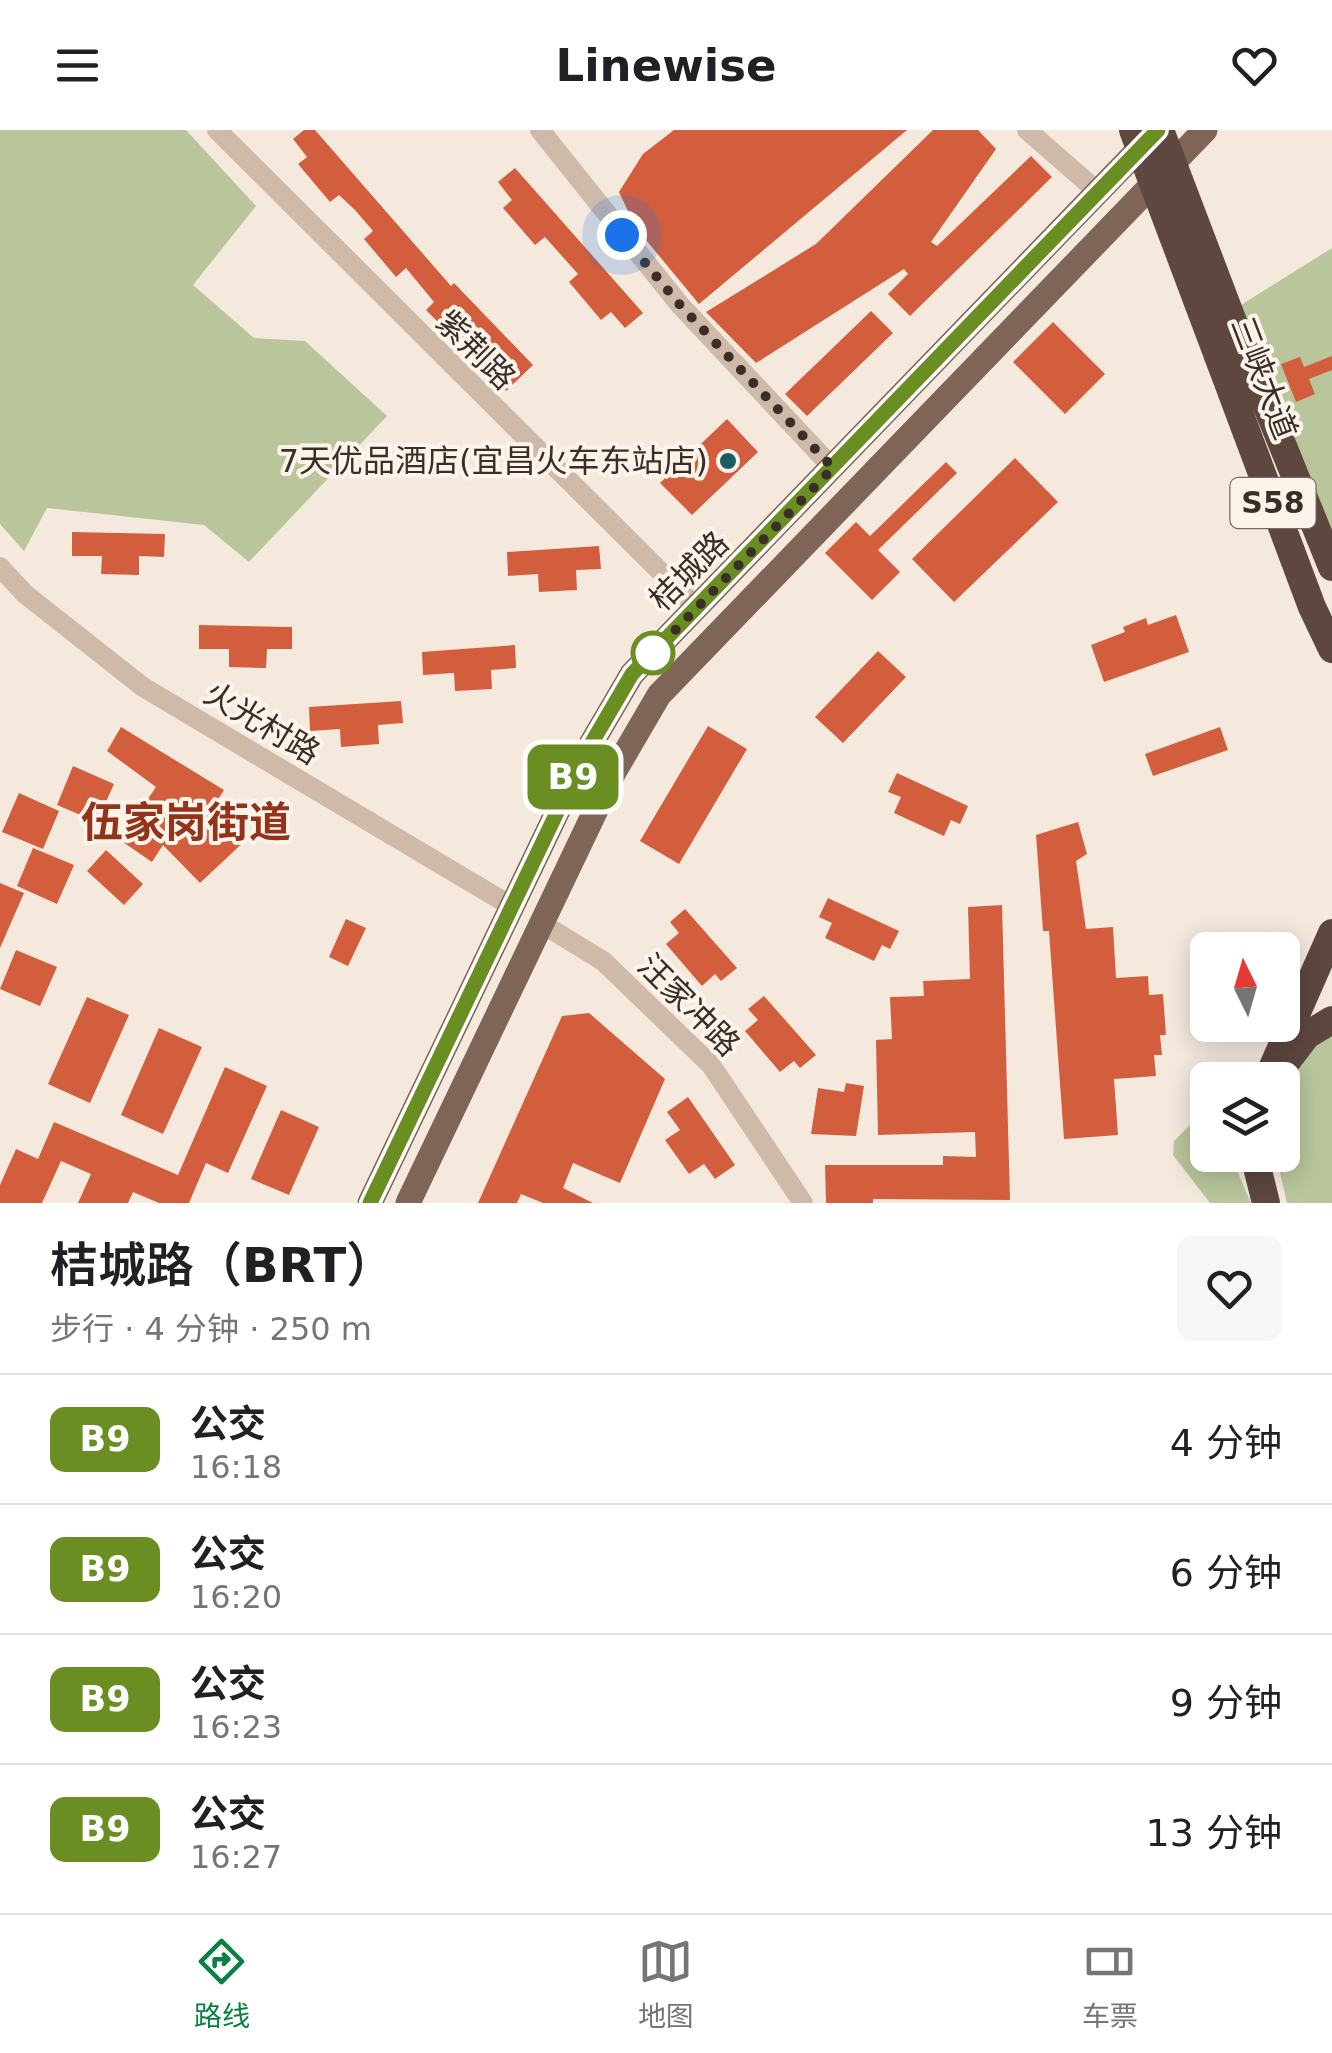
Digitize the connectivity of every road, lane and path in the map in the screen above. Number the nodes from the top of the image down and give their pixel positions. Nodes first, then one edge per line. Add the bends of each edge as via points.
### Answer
1 (217, 130) edge
2 (540, 130) edge
3 (1027, 130) edge
4 (1134, 130) edge
5 (1159, 130) edge
6 (1205, 130) edge
7 (1098, 192) junction
8 (1229, 348) junction
9 (833, 468) junction
10 (0, 567) edge
11 (1332, 567) edge
12 (1312, 607) junction
13 (696, 608) junction
14 (1332, 648) edge
15 (1332, 673) edge
16 (511, 906) junction
17 (540, 924) junction
18 (1332, 933) edge
19 (1332, 1020) edge
20 (1276, 1062) edge
21 (1288, 1062) edge
22 (1258, 1172) edge
23 (1270, 1172) edge
24 (370, 1203) edge
25 (408, 1203) edge
26 (803, 1203) edge
27 (1266, 1203) edge
28 (1277, 1203) edge

1 - 13 street, 紫荆路
2 - 9 street via 680,305
3 - 7 street
4 - 8 highway, 三峡大道 / S58, bridge
5 - 7 main road, 桔城路
5 - 8 highway, 三峡大道 / S58, bridge
6 - 17 main road, 桔城路 via 660,695 614,772
7 - 9 main road, 桔城路
8 - 11 highway, 三峡大道 / S58
8 - 12 highway, 三峡大道 / S58
9 - 13 main road, 桔城路
10 - 16 street, 火光村路 via 143,687
12 - 14 highway, 三峡大道 / S58
12 - 15 highway
13 - 16 main road, 桔城路 via 632,674
16 - 24 main road, 桔城路
17 - 25 main road, 桔城路
17 - 26 street, 汪家冲路 via 603,960 712,1065
18 - 20 highway
19 - 21 highway via 1300,1042
22 - 27 highway
23 - 28 highway

